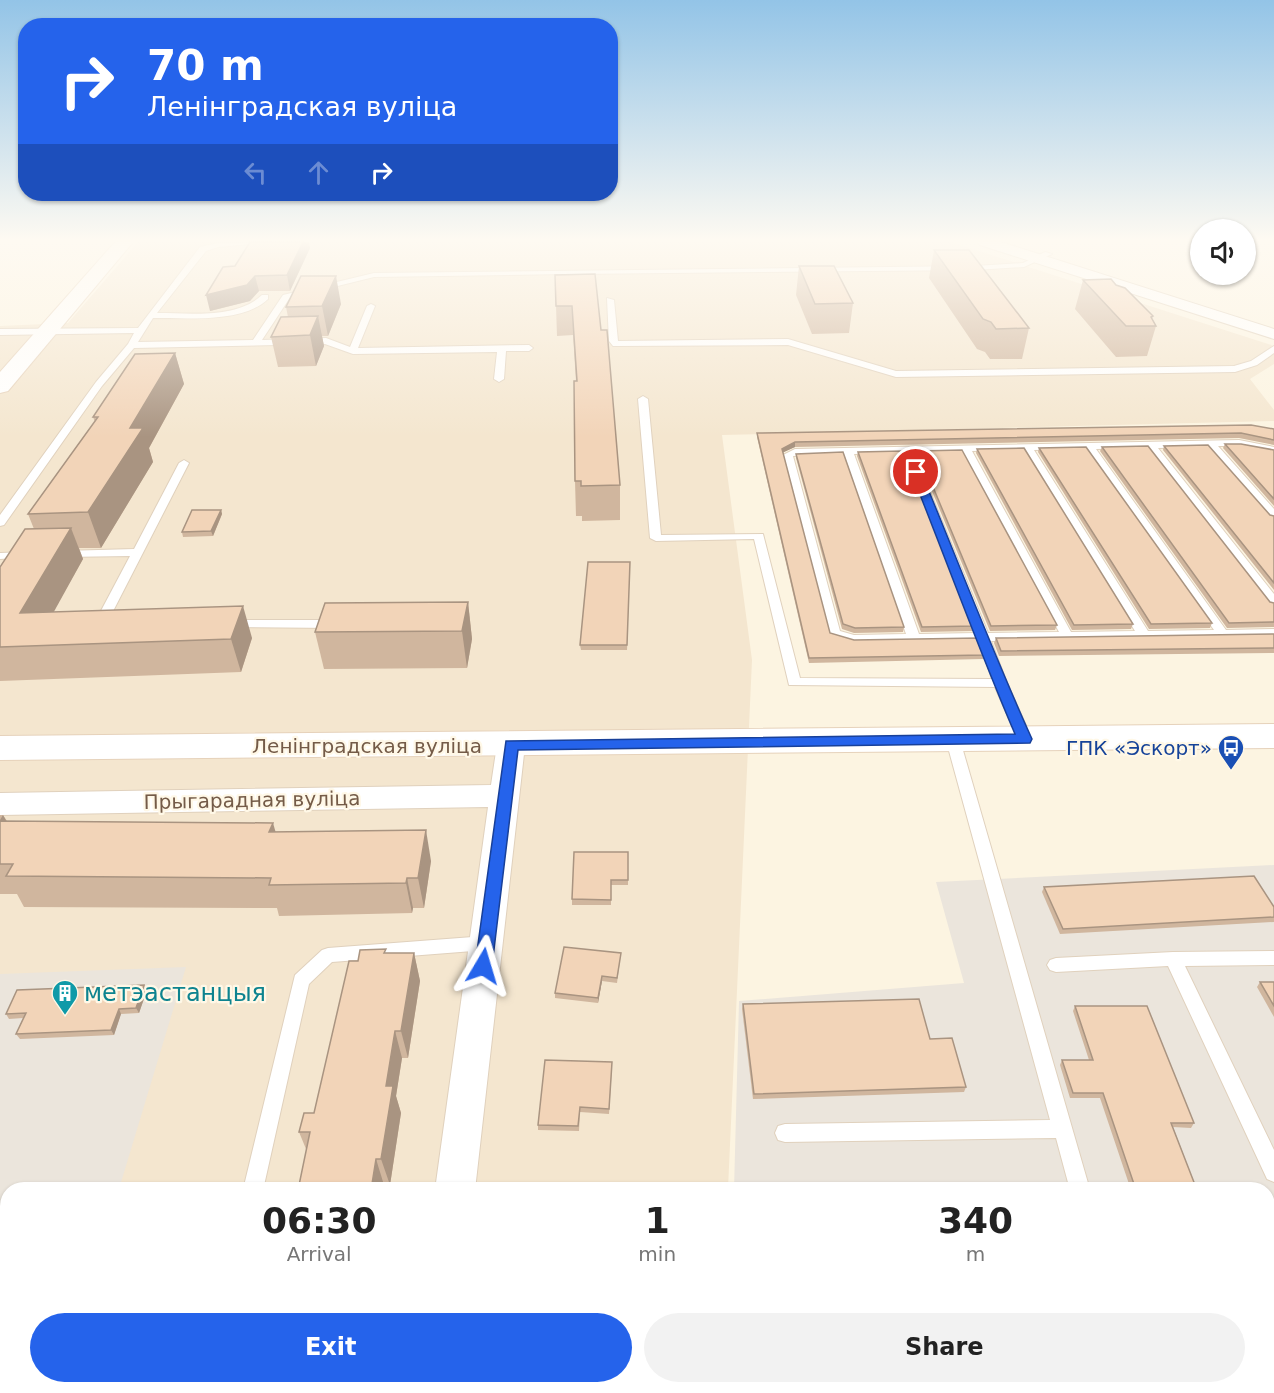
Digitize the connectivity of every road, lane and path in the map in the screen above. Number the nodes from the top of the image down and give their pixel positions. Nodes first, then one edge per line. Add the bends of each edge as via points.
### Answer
1 (69, 307) edge
2 (159, 307) edge
3 (251, 307) edge
4 (279, 307) edge
5 (371, 307) edge
6 (611, 307) edge
7 (1194, 307) edge
8 (1214, 307) edge
9 (152, 316) junction
10 (1274, 325) edge
11 (140, 330) junction
12 (49, 331) junction
13 (0, 332) edge
14 (1274, 334) edge
15 (256, 342) junction
16 (132, 345) junction
17 (529, 348) dead end
18 (502, 349) junction
19 (1274, 350) edge
20 (353, 351) junction
21 (499, 379) dead end
22 (0, 386) edge
23 (643, 399) dead end
24 (1210, 444) junction
25 (1151, 446) junction
26 (1090, 447) junction
27 (1028, 448) junction
28 (966, 450) junction
29 (1274, 450) edge
30 (908, 451) junction
31 (848, 452) junction
32 (184, 463) dead end
33 (1274, 516) edge
34 (0, 523) edge
35 (139, 552) junction
36 (2, 558) edge
37 (1274, 602) edge
38 (112, 624) edge
39 (218, 624) edge
40 (347, 624) edge
41 (1274, 633) edge
42 (1223, 634) junction
43 (1144, 635) junction
44 (1067, 636) junction
45 (984, 638) junction
46 (914, 639) junction
47 (1000, 683) junction
48 (1274, 736) edge
49 (1025, 739) junction
50 (953, 740) junction
51 (511, 745) junction
52 (0, 748) edge
53 (505, 796) junction
54 (0, 804) edge
55 (486, 943) junction
56 (1274, 958) edge
57 (1173, 959) junction
58 (1056, 965) dead end
59 (1063, 1129) junction
60 (785, 1133) dead end
61 (1274, 1172) edge
62 (255, 1182) edge
63 (456, 1182) edge
64 (1078, 1182) edge

1 - 12 main road
2 - 9 lane
3 - 9 lane via 236,312
4 - 15 lane
5 - 20 lane
6 - 19 lane via 616,344 788,342 896,374 1235,369
7 - 14 street
8 - 10 street
9 - 11 lane
11 - 12 lane
11 - 16 lane
12 - 13 lane
12 - 22 main road
15 - 16 lane
15 - 20 lane via 326,341
16 - 34 lane via 99,384
17 - 18 lane
18 - 20 lane
18 - 21 lane
23 - 47 lane via 656,538 759,536 794,682
24 - 25 lane
24 - 29 lane via 1239,443
24 - 33 lane
25 - 26 lane
25 - 37 lane
26 - 27 lane
26 - 42 lane
27 - 28 lane
27 - 43 lane
28 - 30 lane
28 - 44 lane
30 - 31 lane
30 - 45 lane
31 - 46 lane
31 - 46 lane via 788,455 834,633 853,639
32 - 35 lane
35 - 36 lane
35 - 38 lane via 100,624
39 - 40 lane
41 - 42 lane
42 - 43 lane
43 - 44 lane
44 - 45 lane
45 - 46 lane
45 - 47 lane
47 - 49 lane
48 - 49 main road, Ленінградская вуліца
49 - 50 main road, Ленінградская вуліца
50 - 51 main road, Ленінградская вуліца
50 - 59 lane
51 - 52 main road, Ленінградская вуліца
51 - 53 street
53 - 54 street, Прыгарадная вуліца
53 - 55 street
55 - 62 lane via 328,955 301,980
55 - 63 street
56 - 57 lane
57 - 58 lane
57 - 61 lane
59 - 60 lane
59 - 64 lane

